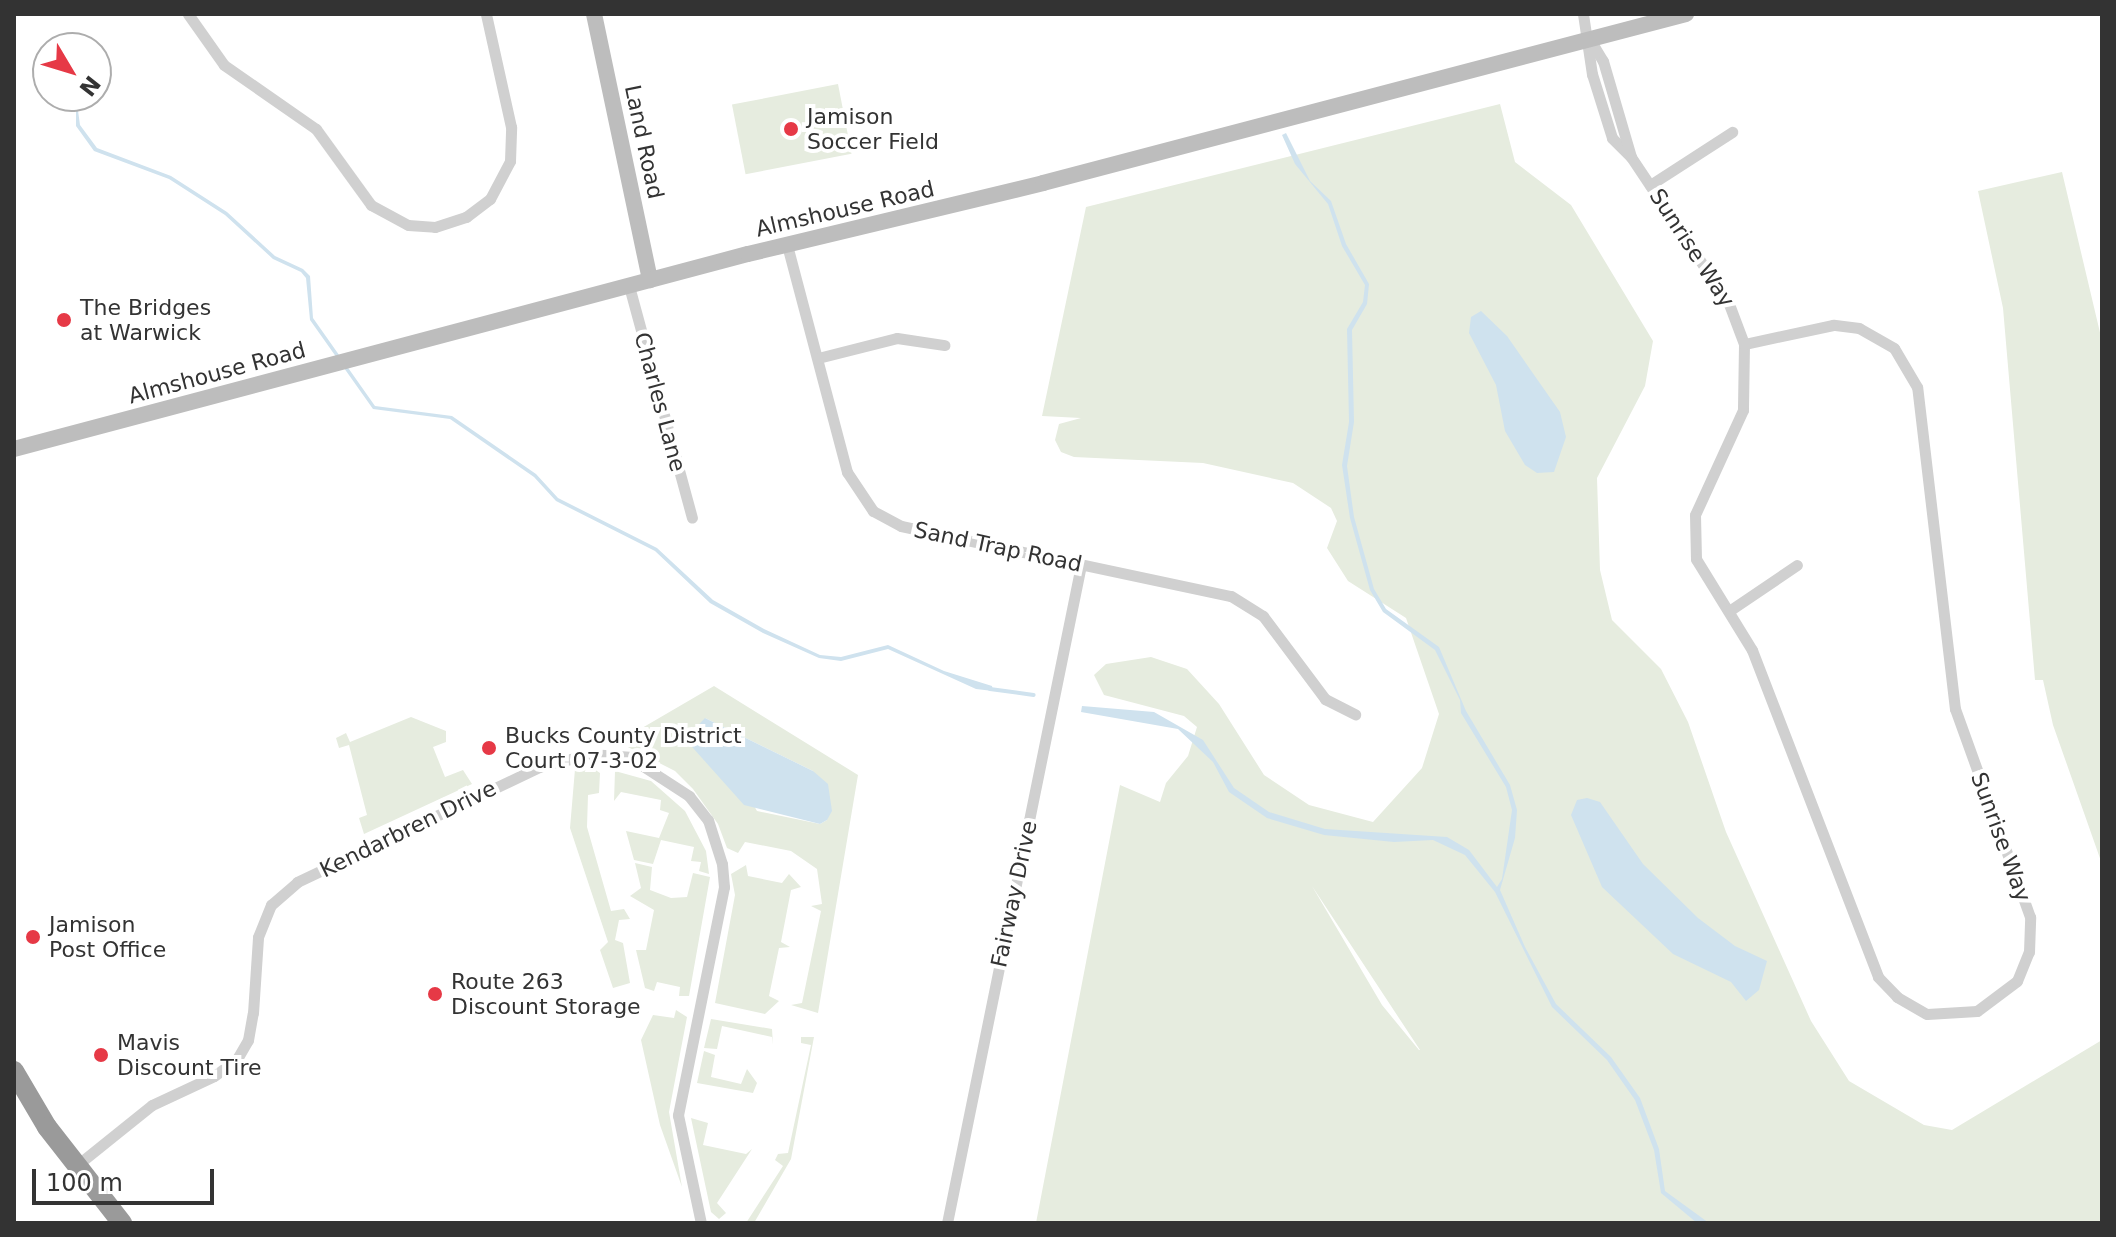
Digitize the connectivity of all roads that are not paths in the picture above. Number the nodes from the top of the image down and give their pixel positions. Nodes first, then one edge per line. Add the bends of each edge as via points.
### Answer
1 (188, 14) edge
2 (486, 14) edge
3 (594, 14) edge
4 (1583, 14) edge
5 (1686, 14) edge
6 (1589, 38) junction
7 (1732, 132) dead end
8 (1650, 185) junction
9 (787, 245) junction
10 (650, 280) junction
11 (629, 286) junction
12 (1744, 344) junction
13 (944, 345) dead end
14 (818, 358) junction
15 (14, 449) edge
16 (692, 518) dead end
17 (1081, 565) junction
18 (1797, 565) dead end
19 (1729, 611) junction
20 (1355, 714) dead end
21 (14, 1071) edge
22 (76, 1166) junction
23 (122, 1223) edge
24 (701, 1223) edge
25 (947, 1223) edge

1 - 2 street via 224,65 316,129 371,205 408,225 435,227 477,211 500,186 510,161 511,127
3 - 10 main road, Land Road
4 - 6 street, Sunrise Way
5 - 6 main road, Almshouse Road
6 - 8 street, Sunrise Way via 1603,61 1631,157
6 - 9 main road, Almshouse Road
7 - 8 street
8 - 12 street, Sunrise Way via 1729,304
9 - 10 main road, Almshouse Road
9 - 14 street, Sand Trap Road
10 - 11 main road, Almshouse Road
11 - 15 main road, Almshouse Road
11 - 16 street, Charles Lane
12 - 19 street, Sunrise Way via 1743,410 1702,497 1693,531 1703,574
12 - 19 street, Sunrise Way via 1842,325 1885,340 1911,371 1924,438 1955,709 2030,917 2024,967 1998,999 1956,1015 1927,1014 1897,997 1878,977 1752,650
13 - 14 street via 897,338
14 - 17 street, Sand Trap Road via 853,487 879,516 901,526
17 - 20 street, Sand Trap Road via 1214,591 1248,604 1266,620 1319,694
17 - 25 street, Fairway Drive
18 - 19 street
21 - 22 highway
22 - 23 highway
22 - 24 street, Kendarbren Drive via 152,1105 214,1076 237,1059 248,1040 253,1013 258,937 271,905 297,882 539,767 590,754 629,757 689,796 708,820 722,864 724,887 678,1115

